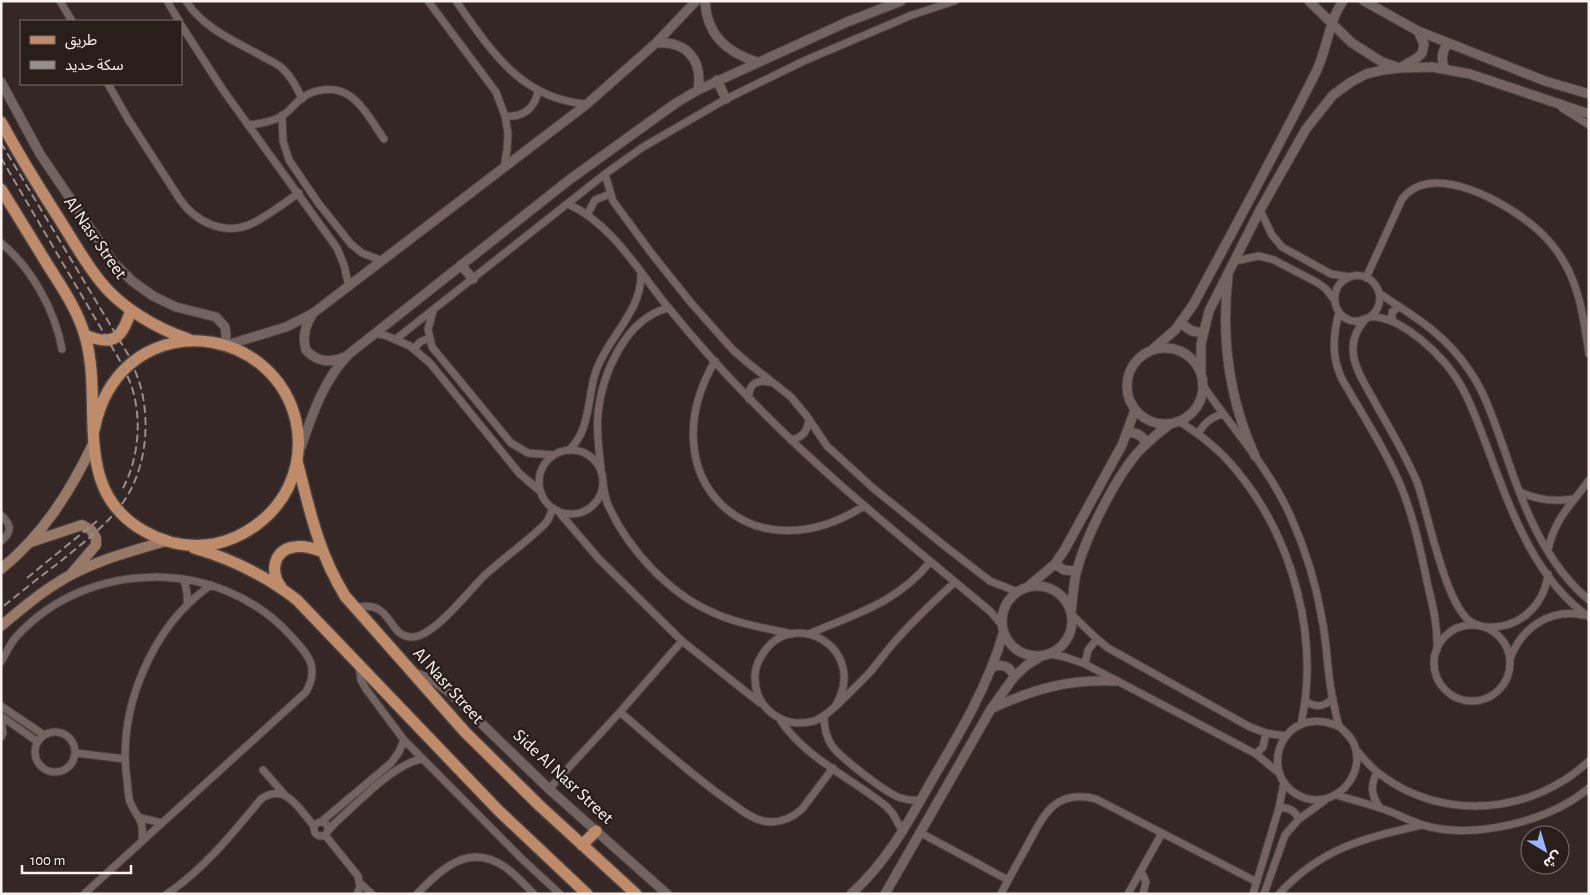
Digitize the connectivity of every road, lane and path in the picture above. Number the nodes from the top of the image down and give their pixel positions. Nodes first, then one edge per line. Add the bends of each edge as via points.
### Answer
1 (60, 1) edge
2 (167, 1) edge
3 (186, 1) edge
4 (428, 1) edge
5 (456, 1) edge
6 (696, 1) edge
7 (705, 1) edge
8 (901, 1) edge
9 (955, 1) edge
10 (1309, 1) edge
11 (1343, 1) edge
12 (1364, 1) edge
13 (71, 20) edge
14 (178, 20) edge
15 (1332, 24) junction
16 (182, 27) edge
17 (1418, 31) junction
18 (656, 43) junction
19 (1448, 43) junction
20 (757, 62) junction
21 (1400, 68) junction
22 (1445, 69) junction
23 (718, 80) junction
24 (1, 82) edge
25 (109, 85) edge
26 (698, 90) junction
27 (538, 91) junction
28 (1589, 94) edge
29 (302, 99) junction
30 (726, 99) junction
31 (587, 104) junction
32 (1556, 104) junction
33 (1589, 114) edge
34 (282, 116) junction
35 (505, 116) junction
36 (1292, 121) junction
37 (1, 122) edge
38 (248, 125) junction
39 (1589, 125) edge
40 (1306, 129) junction
41 (384, 138) dead end
42 (504, 167) junction
43 (605, 174) junction
44 (1, 189) edge
45 (298, 193) junction
46 (610, 194) junction
47 (5, 203) edge
48 (568, 204) junction
49 (1260, 210) junction
50 (588, 215) junction
51 (1, 243) edge
52 (383, 261) junction
53 (1235, 261) junction
54 (461, 265) junction
55 (641, 273) junction
56 (1229, 273) junction
57 (1350, 277) junction
58 (1366, 278) junction
59 (473, 279) junction
60 (349, 287) junction
61 (1380, 294) junction
62 (1334, 301) junction
63 (1399, 307) junction
64 (668, 308) junction
65 (131, 310) junction
66 (433, 310) junction
67 (1339, 312) junction
68 (312, 314) junction
69 (1367, 319) junction
70 (1392, 321) junction
71 (1182, 322) junction
72 (1203, 332) junction
73 (375, 333) junction
74 (85, 335) junction
75 (429, 338) junction
76 (396, 339) junction
77 (192, 340) junction
78 (226, 344) junction
79 (414, 349) junction
80 (1153, 349) junction
81 (62, 350) dead end
82 (349, 354) junction
83 (1589, 354) edge
84 (715, 361) junction
85 (1202, 373) junction
86 (772, 383) junction
87 (1204, 387) junction
88 (749, 399) junction
89 (1135, 410) junction
90 (1223, 414) junction
91 (809, 419) junction
92 (1180, 422) junction
93 (1170, 424) junction
94 (94, 430) junction
95 (1128, 433) junction
96 (1198, 434) junction
97 (791, 440) junction
98 (93, 444) junction
99 (1146, 444) junction
100 (569, 450) junction
101 (553, 455) junction
102 (1255, 456) junction
103 (298, 458) junction
104 (601, 471) junction
105 (1589, 480) edge
106 (603, 483) junction
107 (541, 492) junction
108 (1520, 492) junction
109 (1573, 499) junction
110 (864, 506) junction
111 (556, 509) junction
112 (1, 515) edge
113 (1, 541) edge
114 (166, 541) junction
115 (30, 542) junction
116 (180, 544) junction
117 (1548, 550) junction
118 (321, 551) junction
119 (930, 562) junction
120 (1055, 564) junction
121 (1, 569) edge
122 (1076, 571) junction
123 (1548, 574) junction
124 (69, 575) junction
125 (182, 579) junction
126 (955, 582) junction
127 (211, 586) junction
128 (281, 587) junction
129 (1022, 590) junction
130 (1589, 600) edge
131 (187, 605) junction
132 (355, 608) junction
133 (1072, 614) junction
134 (1588, 616) edge
135 (1001, 624) junction
136 (1, 626) edge
137 (1480, 626) junction
138 (792, 634) junction
139 (809, 634) junction
140 (1003, 634) junction
141 (1097, 639) junction
142 (682, 641) junction
143 (1437, 650) junction
144 (1045, 656) junction
145 (1510, 659) junction
146 (1, 662) edge
147 (1085, 664) junction
148 (359, 666) junction
149 (993, 667) junction
150 (410, 672) junction
151 (1014, 676) junction
152 (1116, 681) junction
153 (1333, 698) junction
154 (1306, 701) junction
155 (836, 705) junction
156 (1, 706) edge
157 (764, 706) junction
158 (991, 709) junction
159 (620, 712) junction
160 (15, 715) junction
161 (824, 716) junction
162 (1, 718) edge
163 (779, 718) junction
164 (10, 722) junction
165 (1301, 724) junction
166 (19, 728) junction
167 (1340, 728) junction
168 (1266, 733) junction
169 (2, 735) edge
170 (44, 735) junction
171 (1286, 736) junction
172 (404, 740) junction
173 (38, 742) junction
174 (1357, 751) junction
175 (76, 753) junction
176 (1256, 754) junction
177 (422, 758) junction
178 (125, 759) junction
179 (1589, 761) edge
180 (391, 763) junction
181 (833, 768) junction
182 (396, 769) junction
183 (263, 770) dead end
184 (1377, 772) junction
185 (1280, 774) junction
186 (1284, 782) junction
187 (1589, 788) edge
188 (549, 789) junction
189 (285, 794) junction
190 (1336, 795) junction
191 (1327, 798) junction
192 (921, 800) junction
193 (1279, 808) junction
194 (1380, 808) junction
195 (140, 818) junction
196 (1299, 819) junction
197 (321, 822) junction
198 (162, 823) junction
199 (1423, 825) junction
200 (314, 826) junction
201 (596, 831) junction
202 (903, 832) junction
203 (919, 832) junction
204 (1162, 833) junction
205 (326, 834) junction
206 (142, 841) junction
207 (582, 845) junction
208 (1141, 871) junction
209 (1008, 880) junction
210 (1257, 882) junction
211 (360, 883) junction
212 (84, 894) edge
213 (167, 894) edge
214 (357, 894) edge
215 (372, 894) edge
216 (417, 894) edge
217 (534, 894) edge
218 (560, 894) edge
219 (587, 894) edge
220 (636, 894) edge
221 (667, 894) edge
222 (851, 894) edge
223 (885, 894) edge
224 (1001, 894) edge
225 (1128, 894) edge
226 (1143, 894) edge
227 (1253, 894) edge
228 (1264, 894) edge
229 (1279, 894) edge

1 - 13 street
2 - 14 street
3 - 29 street via 224,36 282,68 295,83
4 - 35 street via 492,86
5 - 27 street via 497,58
6 - 18 street
7 - 20 street via 710,26 724,45
8 - 20 street
9 - 30 street via 848,41
10 - 15 street
11 - 15 street
12 - 17 street
15 - 21 street via 1367,54
15 - 36 street via 1319,66
16 - 38 street
17 - 19 street
17 - 21 street via 1424,44 1422,53
18 - 26 street via 677,45 694,58 700,79
18 - 31 street
19 - 22 street via 1442,55
19 - 28 street via 1545,81
20 - 23 street
21 - 22 street
21 - 40 street via 1366,74 1351,82 1333,95
22 - 32 street via 1470,74
23 - 26 street
23 - 30 street
24 - 78 street via 40,154 114,263 132,281 158,299 220,320 226,331
25 - 45 street via 185,208 204,222 240,228
26 - 54 street via 570,180
27 - 31 street via 572,103
27 - 35 street via 534,104 525,113
29 - 34 street
29 - 41 street via 326,90 344,93 355,101
30 - 43 street via 643,147
31 - 42 street
32 - 33 street
32 - 39 street
34 - 38 street via 262,124
34 - 52 street via 285,150 294,168 351,244 362,253
35 - 42 street via 508,133
36 - 40 street via 1302,123
36 - 71 street
37 - 65 main road, Al Nasr Street via 90,268 101,283
38 - 45 street
40 - 49 street
42 - 52 street
43 - 46 street
43 - 48 street
44 - 47 main road
45 - 60 street via 337,248
46 - 50 street via 595,200
46 - 86 street via 657,260 713,329
47 - 74 main road via 64,290
48 - 50 street
48 - 59 street
49 - 53 street
49 - 57 street via 1282,247 1331,274
50 - 55 street via 615,239
51 - 81 street via 22,265 40,292 59,332
52 - 60 street
53 - 56 street
53 - 62 street via 1259,256 1274,260 1318,283
54 - 59 street
54 - 73 street
55 - 64 street
55 - 100 street via 638,296 600,360 583,430 578,442
56 - 72 street via 1209,311
56 - 102 street via 1225,315 1230,378 1240,420
57 - 58 street
57 - 62 street via 1338,286
58 - 61 street via 1375,284
58 - 83 street via 1402,199 1409,191 1434,183 1466,189 1508,208 1539,231 1555,249 1577,290
59 - 66 street
60 - 68 street
61 - 63 street
61 - 69 street via 1378,309
62 - 67 street
63 - 70 street via 1392,312
63 - 108 street via 1431,328 1470,371 1487,404
64 - 84 street
64 - 104 street via 657,311 636,327 608,372 598,414
65 - 74 main road via 117,337 109,341
65 - 77 main road, Al Nasr Street via 151,323
66 - 75 street
66 - 76 street
67 - 69 street via 1348,320
67 - 143 street via 1333,342 1336,368 1394,470 1407,506 1433,606
68 - 78 street via 286,327
68 - 82 street via 304,334 306,350 316,358 329,361
69 - 70 street
69 - 137 street via 1359,327 1353,342 1354,358 1417,483 1452,596 1462,615
70 - 123 street via 1431,349 1459,383 1472,406 1515,516
71 - 72 street via 1189,330
71 - 80 street
72 - 85 street
73 - 76 street
73 - 82 street
74 - 94 main road via 93,386
75 - 79 street
75 - 101 street via 436,353 511,443 528,453
76 - 79 street
77 - 78 main road
77 - 94 main road via 172,343 135,360 108,391
78 - 103 main road via 249,354 283,387 293,408 298,431
79 - 107 street via 430,363 519,473
80 - 85 street via 1182,351 1194,360
80 - 89 street via 1138,359 1128,374 1128,399
82 - 103 street via 323,392
84 - 88 street
84 - 110 street via 699,394 693,429 697,465 703,482 714,497 745,521 782,532 833,523
85 - 87 street
86 - 88 street via 756,382 750,387
86 - 91 street
87 - 90 street
87 - 92 street via 1197,408
88 - 97 street
89 - 93 street via 1150,422
89 - 95 street
90 - 96 street via 1209,420
90 - 102 street
91 - 97 street via 804,434
91 - 129 street via 826,446 897,508 990,581
92 - 93 street
92 - 96 street
93 - 99 street
94 - 98 main road
95 - 99 street via 1138,434
95 - 120 street
96 - 154 street via 1220,452 1252,490 1270,520 1286,559 1298,597 1306,640
97 - 110 street
98 - 114 main road via 100,479 118,510 140,529
98 - 115 main road via 62,502
99 - 122 street via 1117,482
100 - 101 street
100 - 104 street via 586,454
101 - 107 street via 540,474
102 - 153 street via 1289,513 1315,584
103 - 116 main road via 285,494 262,521 224,541
103 - 118 main road, Al Nasr Street
104 - 106 street
105 - 109 street
106 - 111 street via 597,500 588,508 570,513
106 - 138 street via 607,503 625,534 673,588 694,604 724,617
107 - 111 street
108 - 109 street via 1550,501
108 - 117 street
109 - 117 street via 1559,519
110 - 119 street
111 - 132 street via 540,529 485,574 450,613 419,636 402,634 376,607 365,605
111 - 142 street via 578,536
112 - 113 street via 10,530
114 - 116 main road
114 - 124 main road
115 - 121 main road
115 - 124 main road via 74,526 82,524 88,527 96,538 96,545
116 - 128 main road via 235,562
117 - 130 street via 1564,574
118 - 128 main road via 296,546 282,552 274,565 276,581
118 - 132 main road, Al Nasr Street via 331,574
119 - 126 street
119 - 139 street via 908,586 890,598
120 - 122 street via 1064,570
120 - 129 street
122 - 133 street
123 - 134 street via 1568,600
123 - 137 street via 1544,592 1527,615 1511,624
124 - 136 main road
125 - 127 street
125 - 131 street via 187,587
125 - 146 street via 140,577 116,580 72,595 32,621 15,638
126 - 135 street
126 - 155 street via 915,619 870,672
127 - 131 street
127 - 198 street via 240,597 284,629 310,658 312,681 306,692
128 - 148 main road via 312,614
129 - 133 street via 1043,586 1058,592
129 - 135 street via 1007,602
131 - 178 street via 161,638 142,675 130,715
132 - 150 main road, Al Nasr Street
133 - 141 street
133 - 144 street via 1070,634 1065,643
134 - 145 street via 1562,614 1539,622 1521,638
135 - 140 street
137 - 143 street via 1469,625 1453,630
137 - 145 street via 1502,639
138 - 139 street
138 - 157 street via 768,646 758,662 756,690
139 - 155 street via 827,642 842,662 844,686
140 - 144 street via 1014,649 1031,656
140 - 149 street
141 - 147 street via 1088,650
141 - 168 street via 1242,723
142 - 157 street
142 - 159 street
143 - 145 street via 1434,662 1438,680 1449,693 1466,700 1480,700 1498,690 1509,673
144 - 147 street via 1066,657
144 - 151 street
147 - 152 street
148 - 172 street via 366,689
148 - 219 main road via 498,810
149 - 151 street via 1008,667
149 - 192 street via 964,726
150 - 188 street, Side Al Nasr Street via 426,677 448,691
150 - 207 main road, Al Nasr Street via 465,732
151 - 158 street
152 - 158 street via 1080,681 1045,687
152 - 176 street
153 - 154 street via 1318,706
153 - 167 street
154 - 165 street
155 - 161 street
156 - 160 street
157 - 163 street
158 - 203 street
159 - 181 street via 700,781 750,815 765,821 781,821 796,815
159 - 188 street
160 - 164 street
160 - 170 street
161 - 163 street via 806,723
161 - 192 street via 826,733 839,754 896,796
162 - 164 street
162 - 169 street
163 - 181 street via 796,740
164 - 166 street
165 - 167 street via 1328,722
165 - 171 street
166 - 169 street
166 - 173 street
167 - 174 street
168 - 171 street
168 - 176 street via 1263,747
170 - 173 street
170 - 175 street via 54,732 65,734 73,742
171 - 185 street via 1278,754
172 - 177 street
172 - 180 street
173 - 175 street via 36,759 42,768 51,772 68,769
174 - 184 street
174 - 190 street via 1352,780
175 - 178 street
176 - 185 street
177 - 182 street
177 - 218 street
178 - 195 street via 129,800
179 - 184 street via 1563,781 1540,793 1516,801 1479,806 1432,802
180 - 182 street
180 - 197 street
181 - 202 street via 887,807
182 - 205 street
183 - 189 street
184 - 194 street via 1372,790
185 - 186 street
186 - 191 street via 1298,795 1317,800
186 - 193 street
187 - 199 street via 1543,815 1506,825 1475,830
188 - 201 street, Side Al Nasr Street
189 - 200 street
189 - 213 street via 272,792 260,799 216,852
190 - 191 street
190 - 194 street
191 - 196 street
192 - 202 street
193 - 196 street via 1289,809
193 - 210 street
194 - 199 street
195 - 198 street
195 - 206 street
196 - 228 street via 1285,835
197 - 200 street
197 - 205 street via 326,824
198 - 206 street
199 - 229 street via 1376,835 1337,850 1302,873
200 - 205 street via 315,834
201 - 207 main road
201 - 221 street, Side Al Nasr Street
202 - 222 street via 875,870
203 - 209 street
203 - 223 street
204 - 208 street
204 - 209 street via 1096,799 1066,798 1042,817
204 - 210 street
205 - 211 street via 357,873
206 - 212 street
207 - 220 main road, Al Nasr Street
208 - 225 street
208 - 226 street via 1146,882
209 - 224 street
210 - 227 street
211 - 214 street
211 - 215 street
216 - 217 street via 445,867 474,858 504,866

